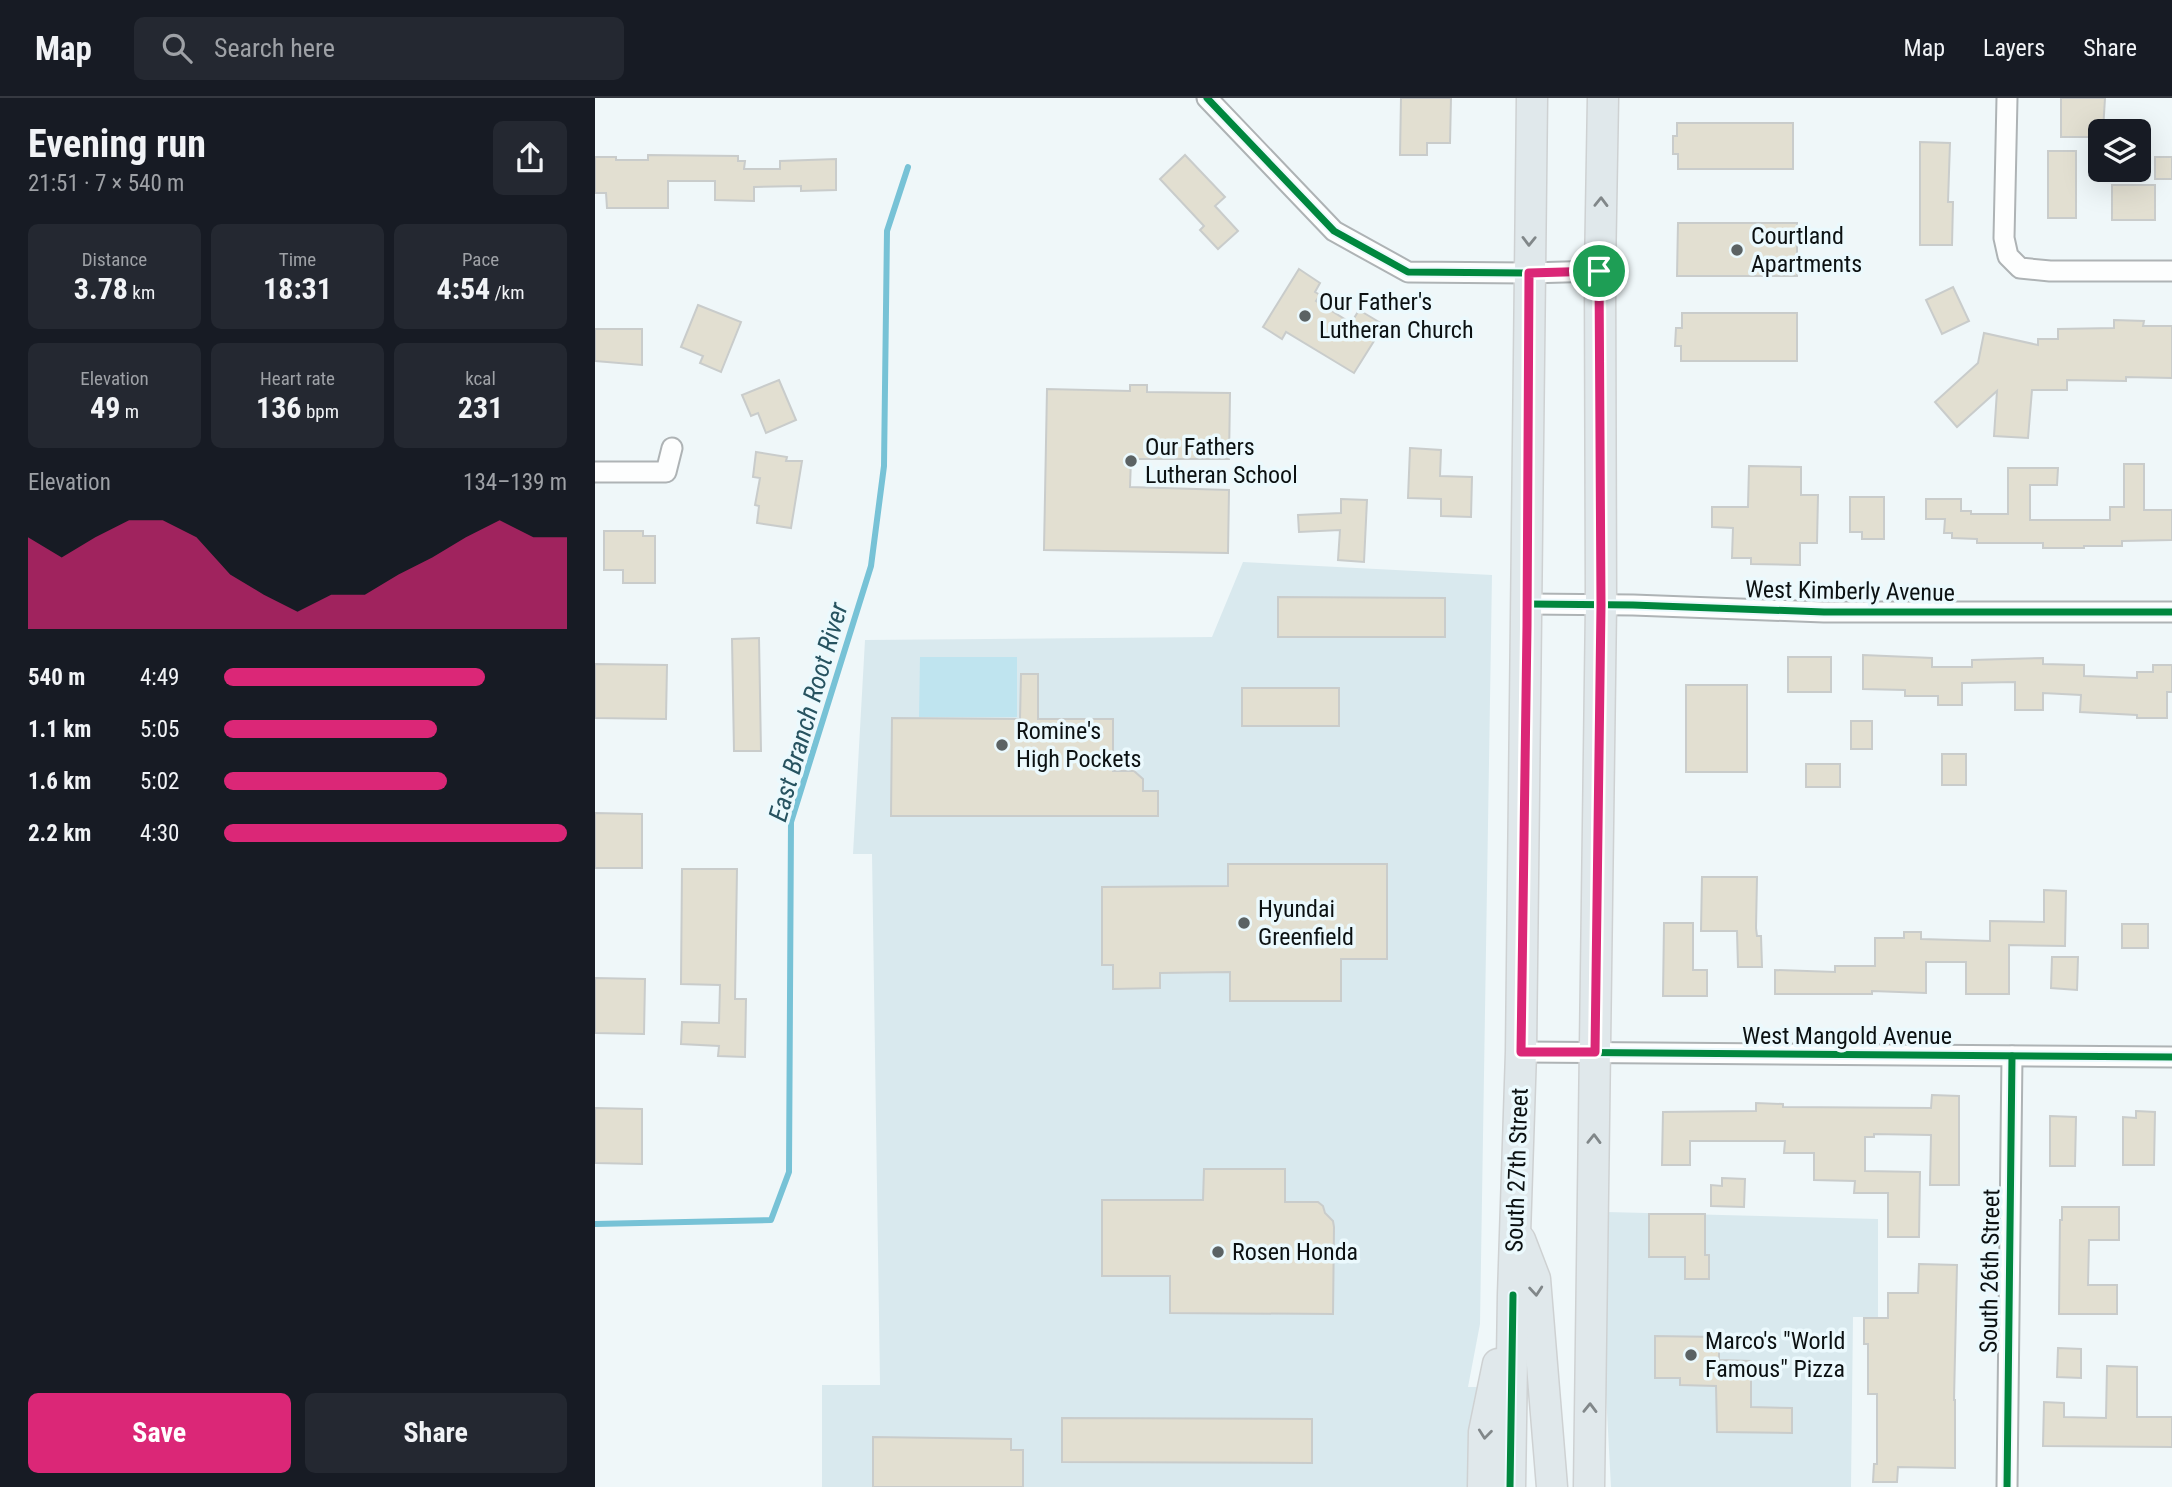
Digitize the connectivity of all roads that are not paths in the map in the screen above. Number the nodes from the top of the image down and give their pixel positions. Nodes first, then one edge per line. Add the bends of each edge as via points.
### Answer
1 (1207, 98) edge
2 (1532, 98) edge
3 (1603, 98) edge
4 (2007, 98) edge
5 (1599, 271) junction
6 (2172, 271) edge
7 (1529, 273) junction
8 (671, 449) dead end
9 (595, 472) edge
10 (1528, 604) junction
11 (1601, 605) junction
12 (2172, 612) edge
13 (1521, 1052) junction
14 (1595, 1052) junction
15 (2012, 1056) junction
16 (2172, 1057) edge
17 (1515, 1226) junction
18 (1513, 1295) junction
19 (1483, 1487) edge
20 (1510, 1487) edge
21 (1552, 1487) edge
22 (1589, 1487) edge
23 (2007, 1487) edge

1 - 7 street via 1334,230 1408,272
2 -> 7 main road, South 27th Street
5 -> 3 main road
4 - 6 street via 2004,238 2008,256 2020,268 2050,271
5 - 7 street
5 - 11 main road
7 - 10 main road, South 27th Street
8 - 9 street via 666,472
10 - 11 street, West Kimberly Avenue
10 - 13 main road, South 27th Street
11 - 12 street, West Kimberly Avenue via 1824,612
11 - 14 main road
13 - 14 street, West Mangold Avenue
13 - 17 main road, South 27th Street
14 - 15 street, West Mangold Avenue
22 -> 14 main road
15 - 16 street, West Mangold Avenue
15 - 23 street, South 26th Street
17 - 18 main road, South 27th Street
17 -> 21 main road via 1535,1279
18 -> 19 main road via 1484,1432
18 - 20 main road, South 27th Street

